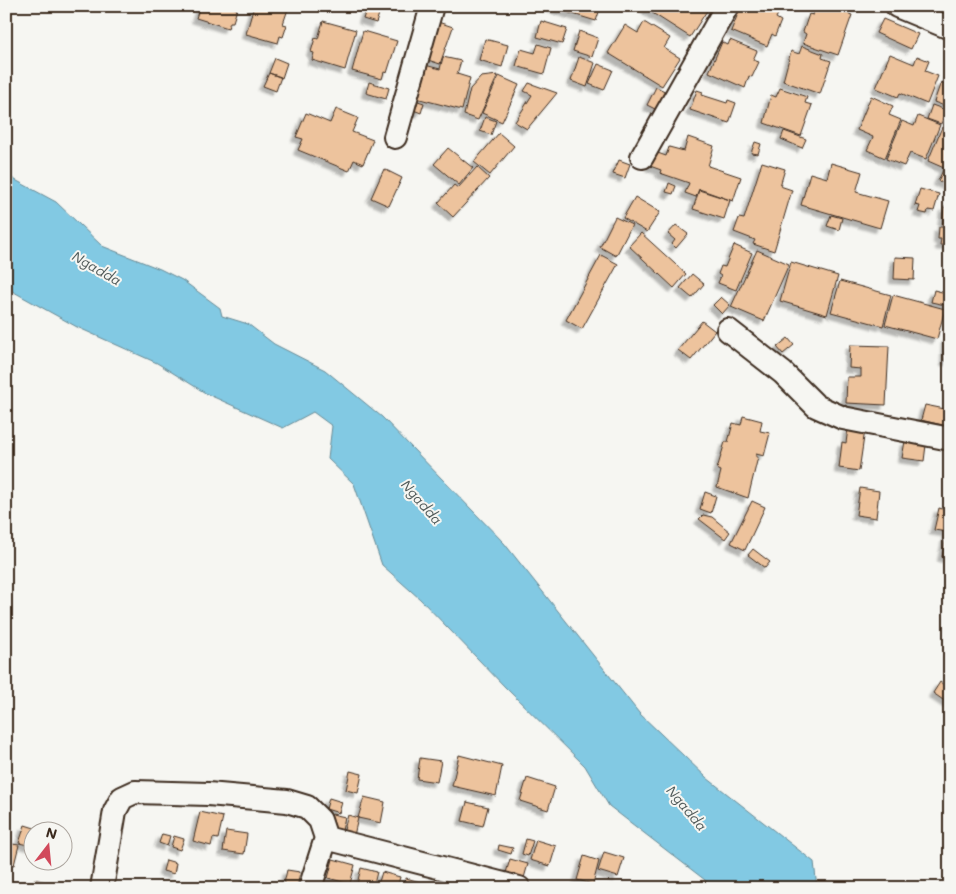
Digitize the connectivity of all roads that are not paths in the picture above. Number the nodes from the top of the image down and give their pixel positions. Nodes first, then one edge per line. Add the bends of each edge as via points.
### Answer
1 (432, 6) edge
2 (727, 6) edge
3 (897, 6) edge
4 (950, 28) edge
5 (395, 137) dead end
6 (642, 157) dead end
7 (728, 330) dead end
8 (950, 439) edge
9 (326, 838) junction
10 (102, 888) edge
11 (310, 888) edge
12 (519, 888) edge

1 - 5 street
2 - 6 street
3 - 4 street
7 - 8 street via 783,373 816,406 843,418
9 - 10 street via 320,820 307,807 287,801 135,792 122,798 115,811
9 - 11 street
9 - 12 street

